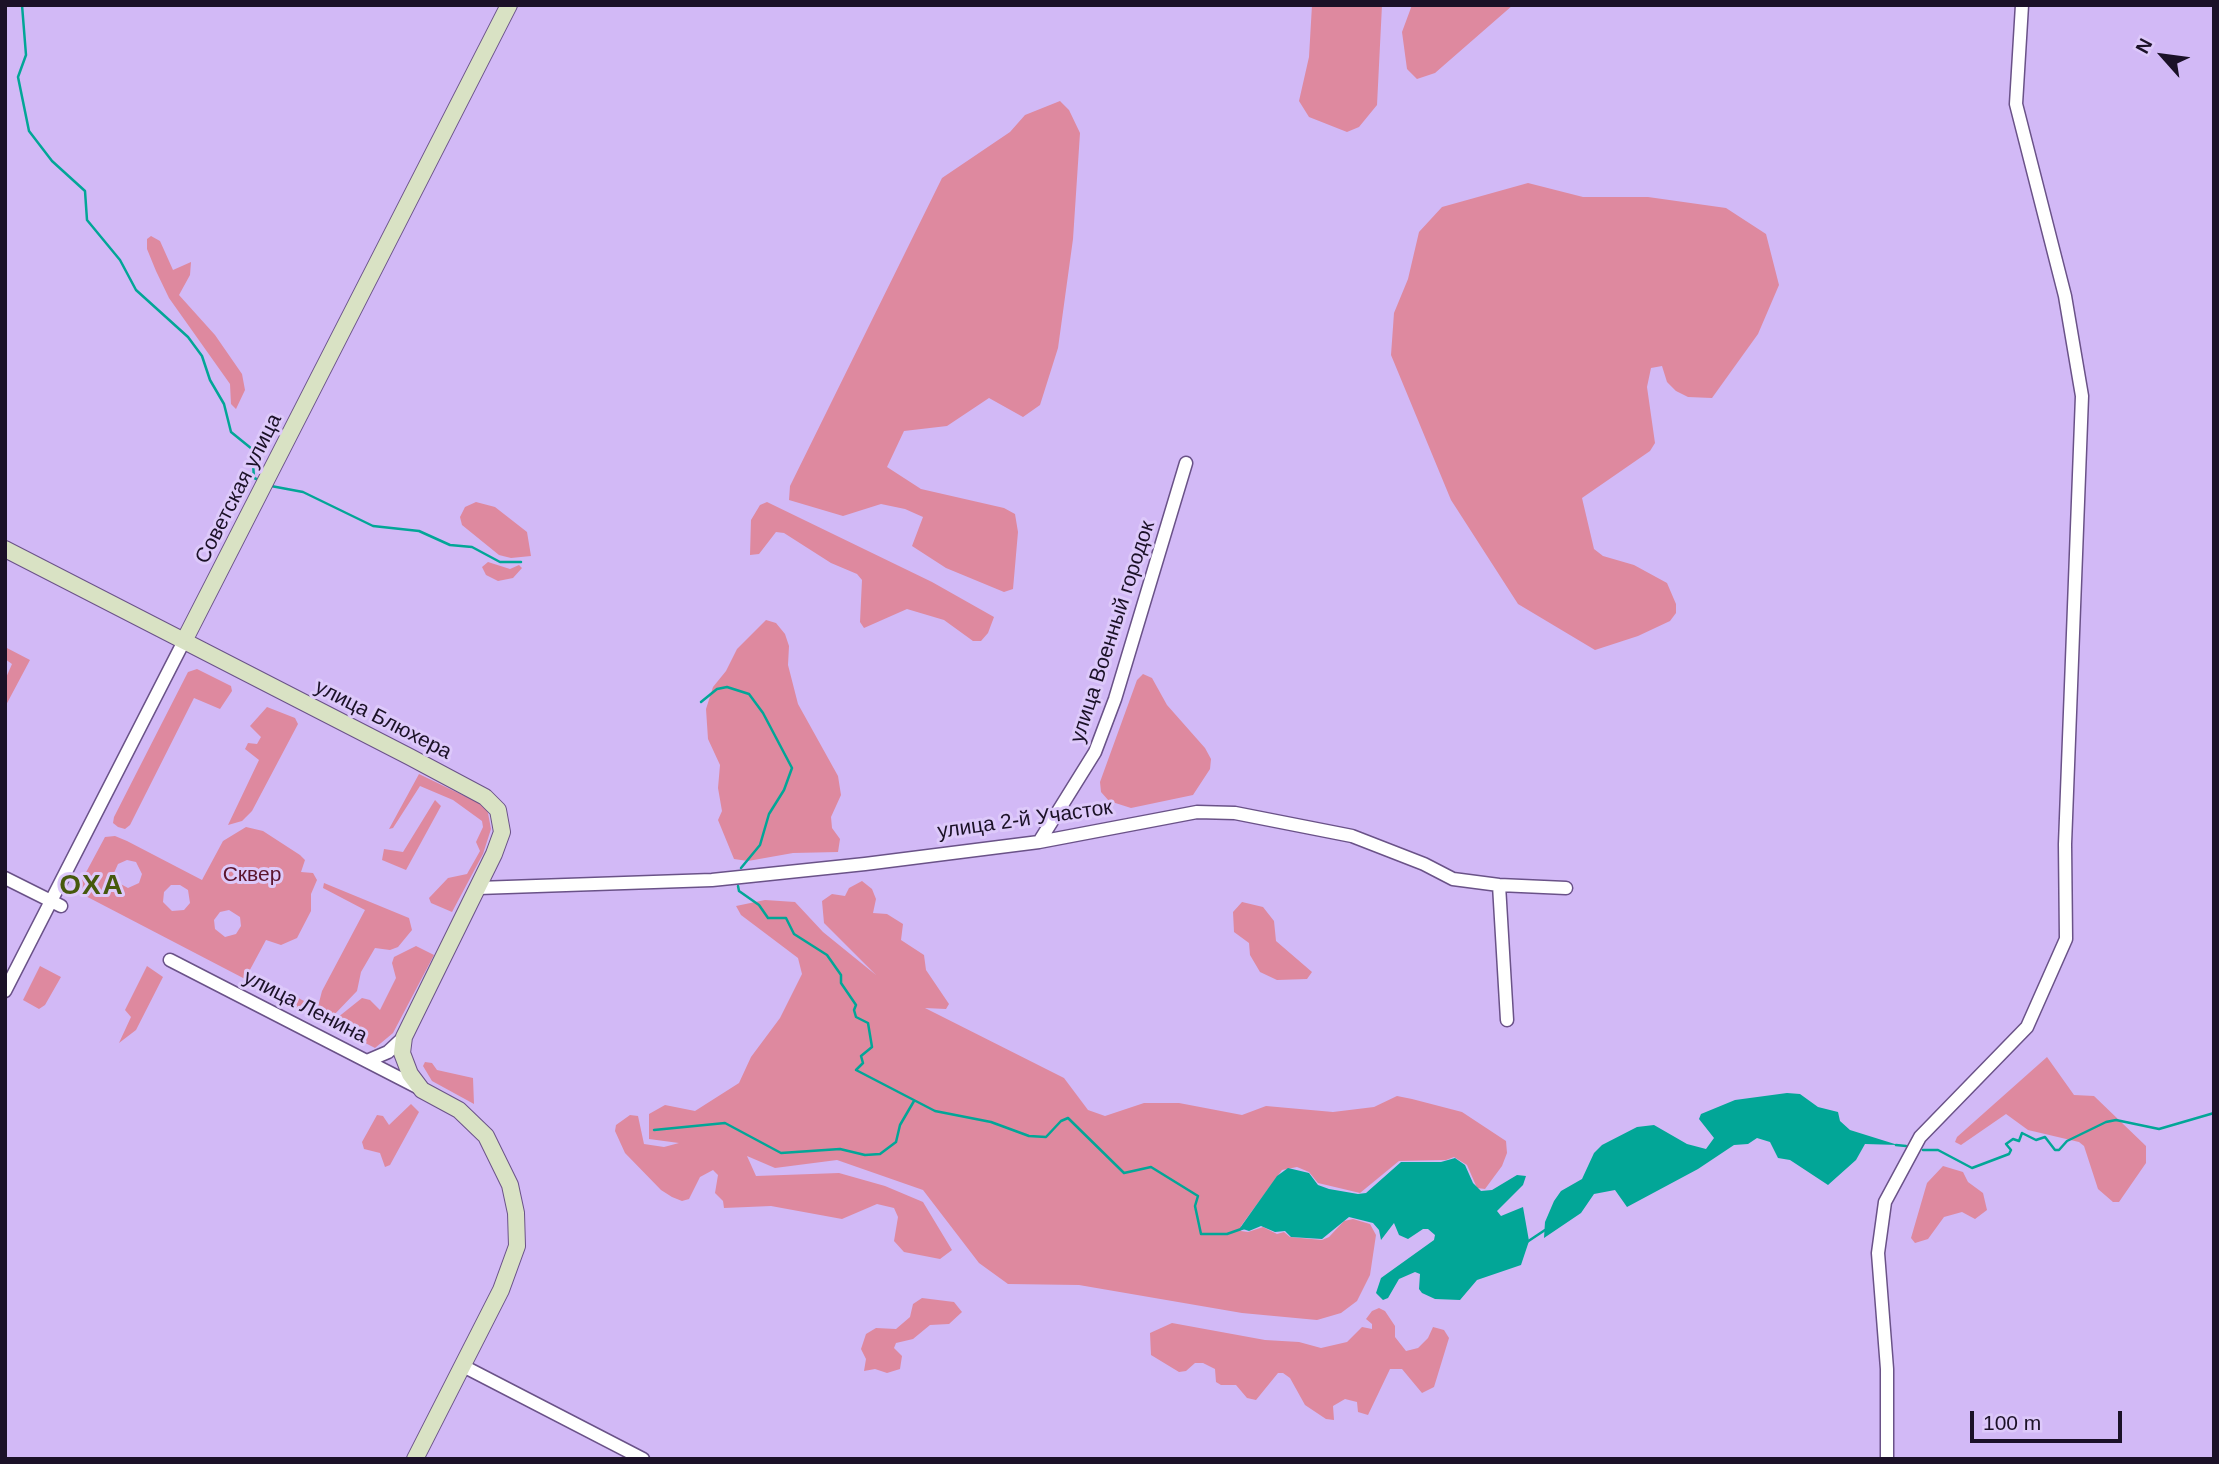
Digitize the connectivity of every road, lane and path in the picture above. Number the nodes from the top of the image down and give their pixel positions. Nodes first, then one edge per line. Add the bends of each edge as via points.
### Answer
1 (509, 5) edge
2 (2022, 5) edge
3 (1186, 463) dead end
4 (5, 549) edge
5 (184, 641) junction
6 (1040, 842) junction
7 (5, 878) edge
8 (1499, 885) junction
9 (478, 888) junction
10 (1566, 888) dead end
11 (56, 904) junction
12 (170, 960) dead end
13 (5, 991) edge
14 (1507, 1020) dead end
15 (404, 1038) junction
16 (366, 1061) junction
17 (422, 1090) junction
18 (463, 1366) junction
19 (415, 1459) edge
20 (643, 1459) edge
21 (1887, 1459) edge

1 - 5 street, Советская улица
2 - 21 street via 2016,104 2065,296 2082,396 2065,844 2066,939 2027,1027 1920,1137 1885,1202 1878,1254 1887,1368
3 - 6 street, улица Военный городок via 1124,673 1095,752
4 - 5 street, улица Блюхера
5 - 9 street, улица Блюхера via 492,803 501,817 502,832
5 - 11 street, Советская улица
6 - 8 street, улица 2-й Участок via 1197,813 1235,813 1352,836 1453,879
6 - 9 street, улица 2-й Участок via 712,880
7 - 11 street
8 - 10 street, улица 2-й Участок
8 - 14 street
9 - 15 street, улица Блюхера
11 - 13 street, Советская улица
12 - 16 street, улица Ленина
15 - 16 street via 388,1052
15 - 17 street, улица Блюхера via 403,1056
16 - 17 street, улица Ленина
17 - 18 street via 459,1110 486,1136 510,1185 516,1213 512,1267
18 - 19 street
18 - 20 street

